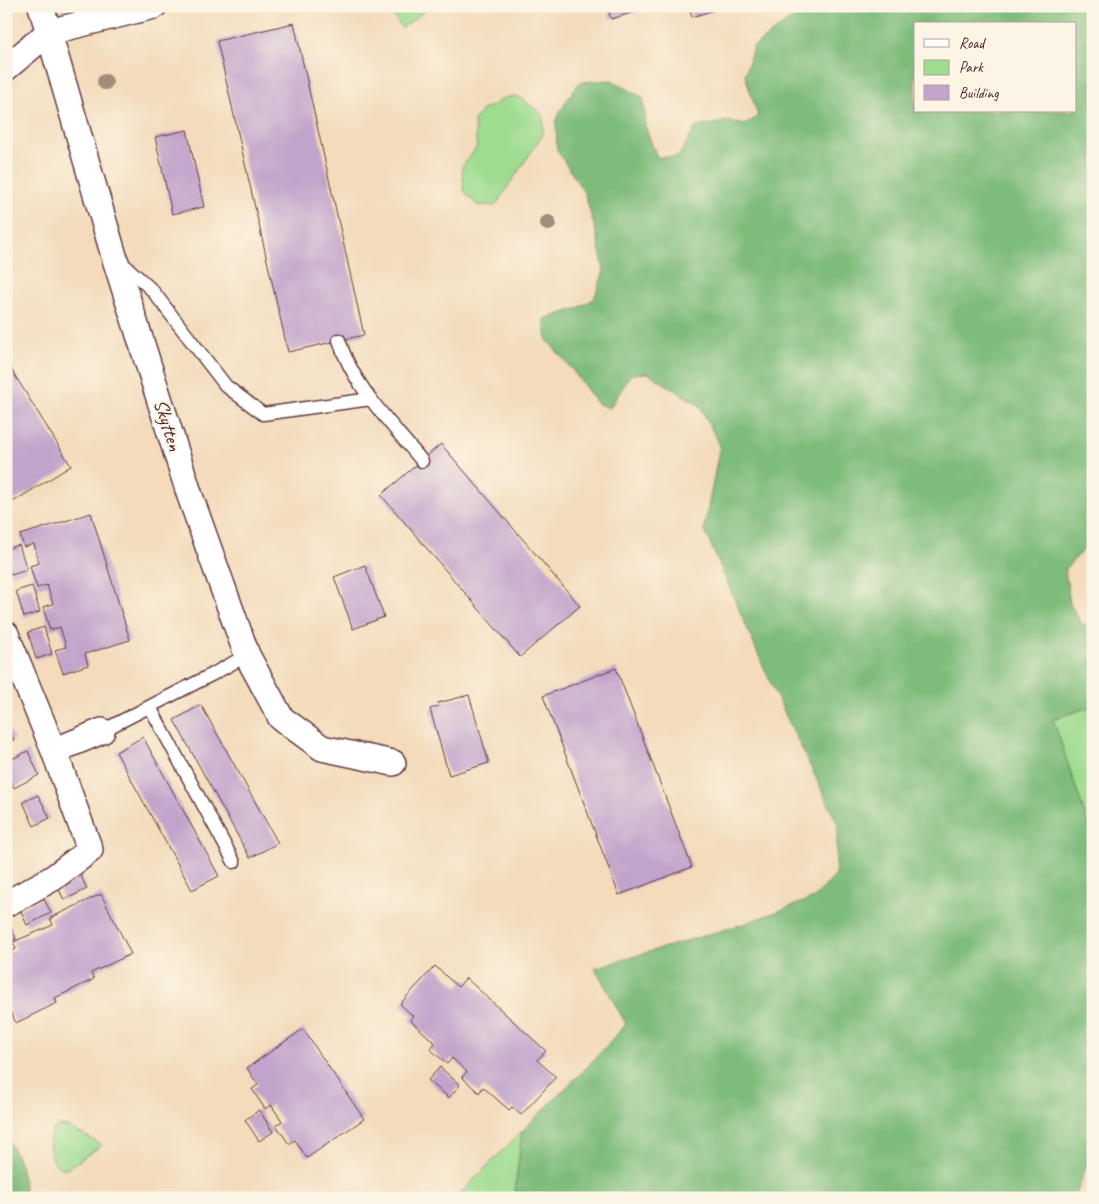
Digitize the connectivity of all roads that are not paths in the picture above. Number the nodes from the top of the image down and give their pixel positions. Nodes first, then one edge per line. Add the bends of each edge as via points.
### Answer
1 (41, 6) edge
2 (154, 6) edge
3 (48, 32) junction
4 (6, 68) edge
5 (114, 256) junction
6 (339, 340) dead end
7 (371, 399) junction
8 (422, 460) dead end
9 (6, 634) edge
10 (247, 655) junction
11 (150, 708) junction
12 (102, 732) joint
13 (54, 751) junction
14 (393, 763) dead end
15 (234, 862) dead end
16 (6, 904) edge

1 - 3 street, Skytten
2 - 3 street
3 - 4 street
3 - 5 street, Skytten
5 - 7 lane via 152,290 226,386 263,414
5 - 10 street, Skytten via 190,496
6 - 7 lane via 343,355
7 - 8 lane
9 - 13 street
10 - 11 lane
10 - 14 street, Skytten via 281,718 322,748
11 - 12 lane
11 - 15 lane
12 - 13 street
13 - 16 street via 90,850 53,878

